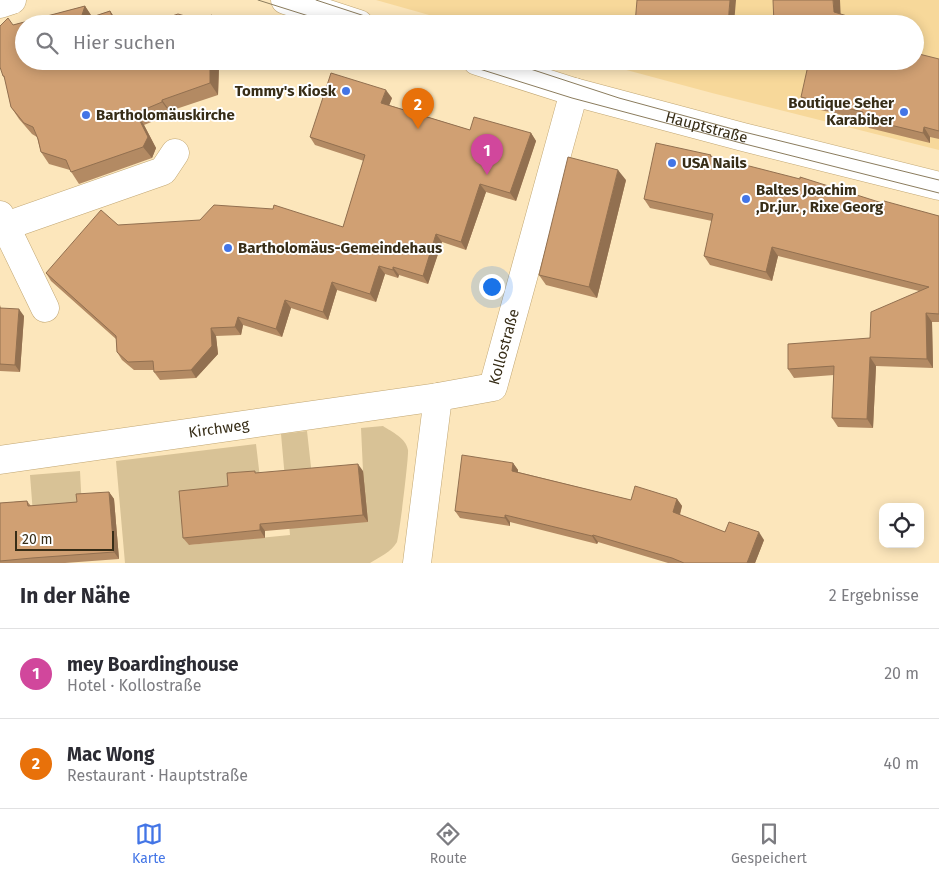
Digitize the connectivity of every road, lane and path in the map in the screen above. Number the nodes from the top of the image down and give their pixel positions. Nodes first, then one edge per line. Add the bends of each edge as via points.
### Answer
1 (12, 0) edge
2 (285, 0) edge
3 (0, 4) edge
4 (331, 15) edge
5 (505, 70) edge
6 (574, 92) junction
7 (175, 153) dead end
8 (939, 186) edge
9 (2, 223) edge
10 (45, 308) dead end
11 (438, 397) junction
12 (0, 460) edge
13 (417, 563) edge

1 - 3 street
2 - 4 street
5 - 6 street, Hauptstraße
6 - 8 street, Hauptstraße
6 - 11 street, Kollostraße via 493,387
7 - 9 street via 163,170
9 - 10 street
11 - 12 street, Kirchweg
11 - 13 street

